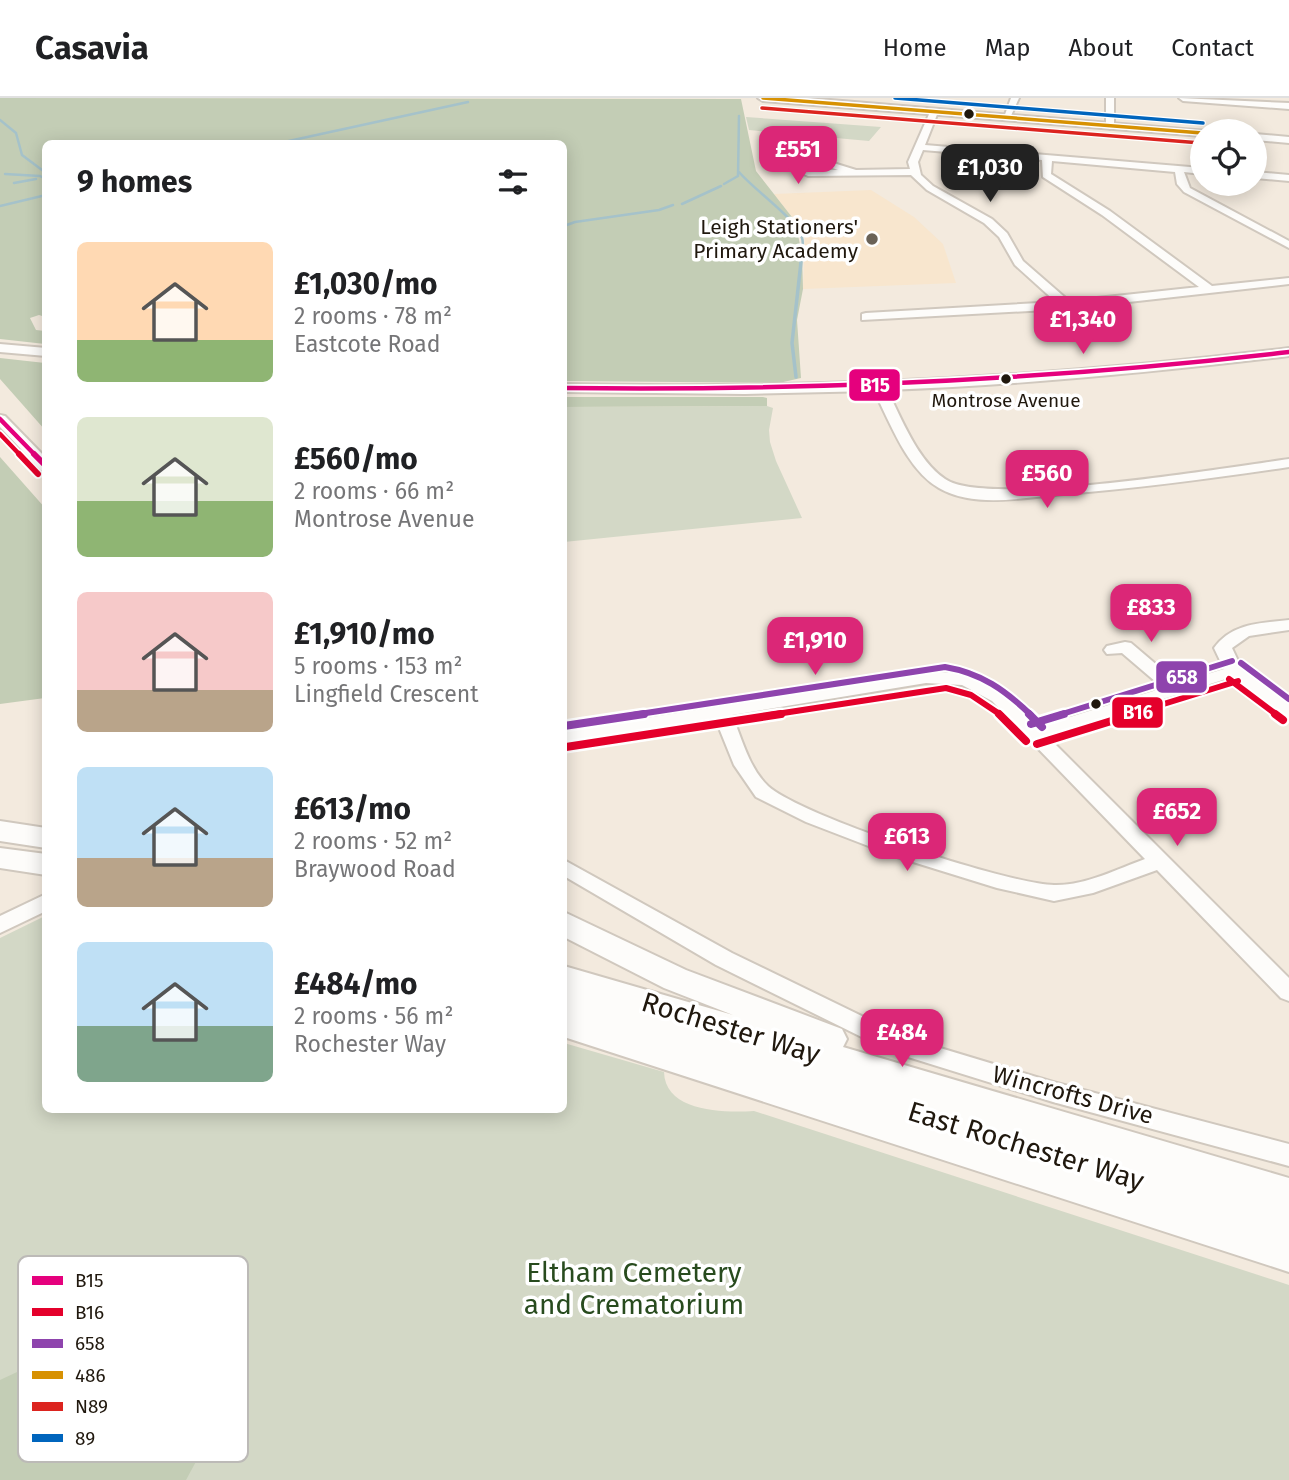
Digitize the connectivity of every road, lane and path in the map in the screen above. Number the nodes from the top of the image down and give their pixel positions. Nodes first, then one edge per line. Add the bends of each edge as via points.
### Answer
1 (763, 98) edge
2 (1014, 98) edge
3 (1110, 98) edge
4 (1183, 98) edge
5 (1289, 106) edge
6 (931, 112) junction
7 (1006, 118) junction
8 (1110, 126) junction
9 (1190, 132) edge
10 (1267, 138) edge
11 (1289, 139) edge
12 (920, 147) junction
13 (1047, 158) junction
14 (1179, 169) junction
15 (1190, 170) edge
16 (853, 172) junction
17 (914, 172) junction
18 (1267, 176) edge
19 (1289, 178) edge
20 (1289, 245) edge
21 (1289, 281) edge
22 (1210, 290) junction
23 (1066, 305) junction
24 (866, 317) dead end
25 (0, 348) edge
26 (42, 352) edge
27 (1287, 353) edge
28 (878, 385) junction
29 (567, 388) edge
30 (0, 419) edge
31 (42, 463) edge
32 (1289, 463) edge
33 (1289, 625) edge
34 (1126, 647) dead end
35 (1236, 671) junction
36 (1176, 690) junction
37 (722, 712) junction
38 (1289, 712) edge
39 (1034, 734) junction
40 (567, 737) edge
41 (0, 831) edge
42 (42, 837) edge
43 (0, 858) edge
44 (1161, 861) junction
45 (42, 864) edge
46 (567, 869) edge
47 (42, 904) edge
48 (0, 925) edge
49 (567, 926) edge
50 (567, 979) edge
51 (1289, 992) edge
52 (567, 1002) edge
53 (567, 1025) edge
54 (1289, 1155) edge
55 (1180, 1161) junction
56 (1289, 1195) edge
57 (1289, 1228) edge
58 (1289, 1254) edge

1 - 6 main road
2 - 7 street
3 - 8 street
4 - 5 street
6 - 7 main road
6 - 12 street
7 - 8 main road
8 - 9 main road
10 - 11 main road
12 - 13 street
12 - 17 street
13 - 14 street
13 - 22 street via 1049,178 1106,213
14 - 15 street
14 - 20 street via 1187,190
16 - 16 street via 807,156 801,156 804,173
16 - 17 street
17 - 23 street via 924,184 992,224 1016,259
18 - 19 street
21 - 22 street
22 - 23 street
23 - 24 street
25 - 26 street
27 - 28 street via 1099,372
28 - 29 street
28 - 32 street via 928,475 975,494 1147,483
30 - 31 street
33 - 35 street via 1231,637 1224,655
34 - 36 street
35 - 36 street
35 - 38 street
36 - 39 street
37 - 39 street via 946,677 987,687
37 - 40 street
37 - 44 street via 751,776 765,795 922,857 993,881 1054,893
39 - 44 street
41 - 42 highway
43 - 45 highway
44 - 51 street
46 - 54 street, Wincrofts Drive via 724,959 900,1045 1053,1092
47 - 48 street
49 - 55 highway via 719,998
50 - 55 highway, Rochester Way
52 - 57 highway, East Rochester Way
53 - 58 highway
55 - 56 highway, East Rochester Way

